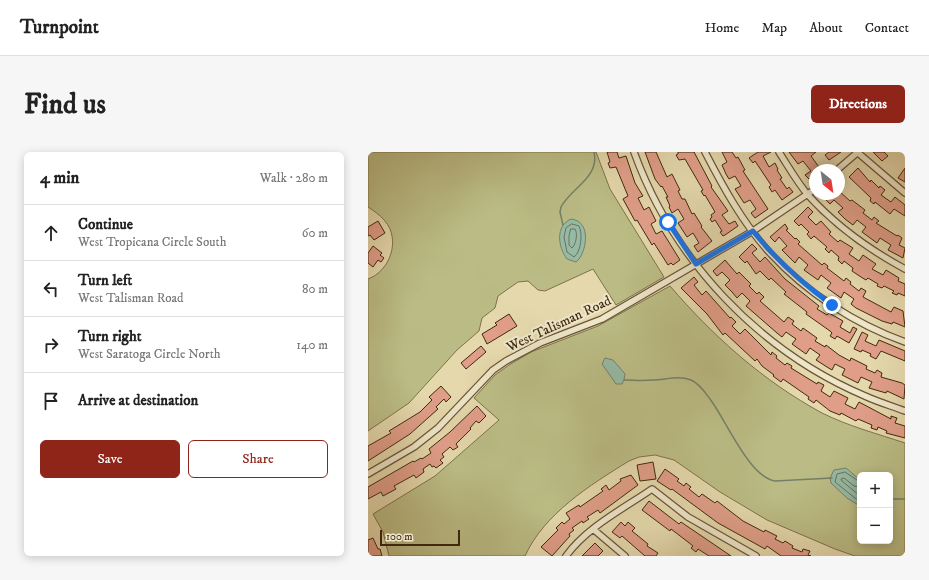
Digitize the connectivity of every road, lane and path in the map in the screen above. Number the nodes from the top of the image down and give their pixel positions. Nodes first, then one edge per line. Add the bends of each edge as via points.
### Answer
1 (634, 152) edge
2 (705, 152) edge
3 (779, 152) edge
4 (857, 152) edge
5 (844, 164) edge
6 (905, 193) edge
7 (808, 194) junction
8 (753, 231) junction
9 (696, 264) junction
10 (905, 269) edge
11 (905, 342) edge
12 (905, 411) edge
13 (368, 474) edge
14 (593, 529) junction
15 (566, 556) edge
16 (625, 556) edge
17 (756, 556) edge

1 - 9 street via 649,189
2 - 8 street via 723,187
3 - 7 street
4 - 5 street
4 - 6 street
7 - 8 street, West Talisman Road
7 - 10 street via 836,222 875,252
8 - 9 street, West Talisman Road
8 - 11 street via 771,254 827,301 861,322
9 - 12 street via 748,321 801,362 865,396
9 - 13 street, West Talisman Road via 602,319 540,343 506,361 493,370 438,428 414,447
14 - 15 street via 577,541
14 - 16 street
14 - 17 street via 652,489 688,517

